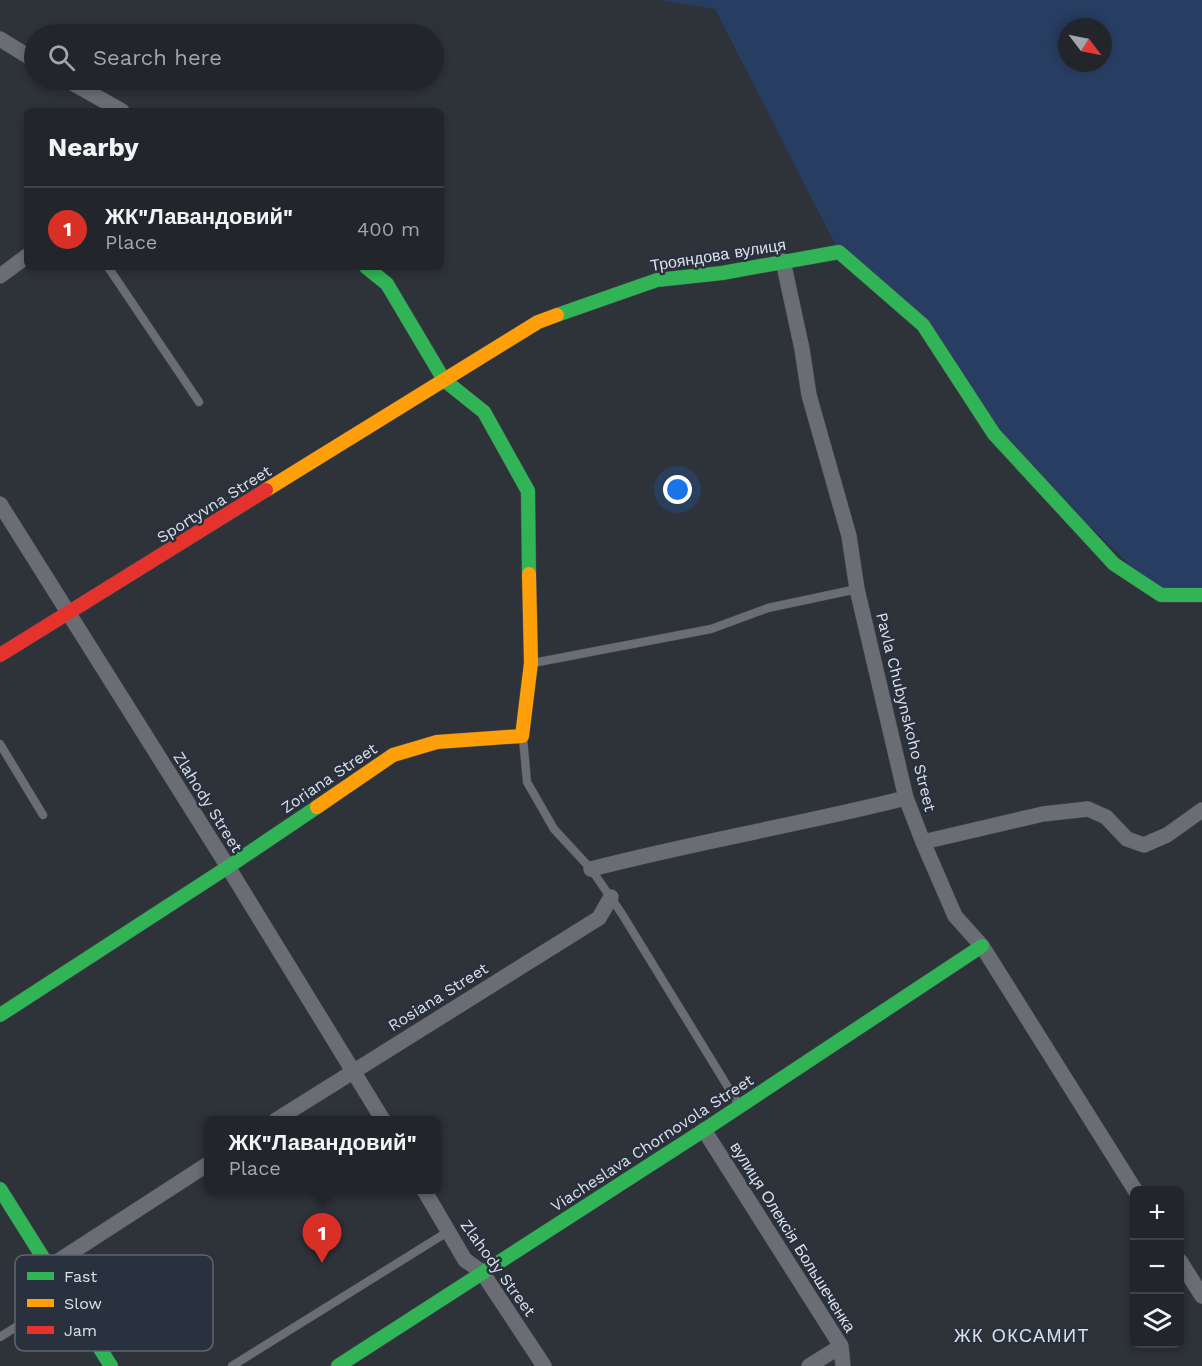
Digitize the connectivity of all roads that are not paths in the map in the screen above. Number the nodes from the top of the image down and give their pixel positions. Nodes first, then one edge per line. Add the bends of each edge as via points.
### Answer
1 (0, 39) edge
2 (24, 54) edge
3 (85, 90) edge
4 (117, 108) edge
5 (24, 258) edge
6 (783, 261) junction
7 (110, 270) edge
8 (370, 270) edge
9 (0, 276) edge
10 (444, 380) junction
11 (199, 402) dead end
12 (0, 504) edge
13 (857, 589) junction
14 (1202, 595) edge
15 (68, 614) junction
16 (0, 655) edge
17 (531, 663) junction
18 (522, 736) junction
19 (0, 744) edge
20 (906, 798) junction
21 (1202, 810) edge
22 (43, 816) dead end
23 (923, 842) junction
24 (228, 867) junction
25 (591, 868) junction
26 (611, 897) junction
27 (982, 946) junction
28 (0, 1015) edge
29 (354, 1071) junction
30 (740, 1107) junction
31 (282, 1116) edge
32 (381, 1116) edge
33 (704, 1130) junction
34 (204, 1167) edge
35 (1132, 1186) edge
36 (0, 1189) edge
37 (426, 1194) edge
38 (448, 1231) junction
39 (41, 1255) edge
40 (68, 1255) edge
41 (1184, 1269) edge
42 (482, 1272) junction
43 (1202, 1296) edge
44 (15, 1327) edge
45 (0, 1337) edge
46 (841, 1346) junction
47 (101, 1351) edge
48 (111, 1366) edge
49 (232, 1366) edge
50 (338, 1366) edge
51 (543, 1366) edge
52 (809, 1366) edge
53 (843, 1366) edge

1 - 2 street
3 - 4 street
5 - 9 street
6 - 10 street, Трояндова вулиця via 657,280 590,302 538,322
6 - 13 street, Pavla Chubynskoho Street via 809,395 849,536
6 - 14 street, Трояндова вулиця via 839,252 923,325 994,434 1114,564 1161,595
7 - 11 lane
8 - 10 street via 387,284
10 - 15 street, Sportyvna Street
10 - 17 street via 484,412 528,491
12 - 15 street, Zlahody Street
13 - 17 lane via 768,608 711,629
13 - 20 street, Pavla Chubynskoho Street
15 - 16 street, Sportyvna Street
15 - 24 street, Zlahody Street
17 - 18 street
18 - 24 street, Zoriana Street via 437,742 393,754
18 - 25 lane via 527,782 554,829
19 - 22 lane
20 - 23 street, Pavla Chubynskoho Street
20 - 25 street
21 - 23 street via 1167,835 1144,845 1127,839 1106,817 1088,809 1043,814
23 - 27 street, Pavla Chubynskoho Street via 955,916
24 - 28 street, Zoriana Street
24 - 29 street, Zlahody Street
25 - 26 lane
26 - 29 street, Rosiana Street via 599,918
26 - 30 lane
27 - 30 street, Viacheslava Chornovola Street
27 - 35 street, Pavla Chubynskoho Street
29 - 31 street, Rosiana Street
29 - 32 street, Zlahody Street
30 - 33 street, Viacheslava Chornovola Street
33 - 42 street, Viacheslava Chornovola Street
33 - 46 street, вулиця Олексія Большеченка
34 - 40 street
36 - 39 street
37 - 38 street, Zlahody Street
38 - 42 street, Zlahody Street via 465,1260
38 - 49 lane
41 - 43 street
42 - 50 street, Viacheslava Chornovola Street
42 - 51 street, Zlahody Street
44 - 45 lane
46 - 52 street
46 - 53 street, вулиця Олексія Большеченка
47 - 48 street

